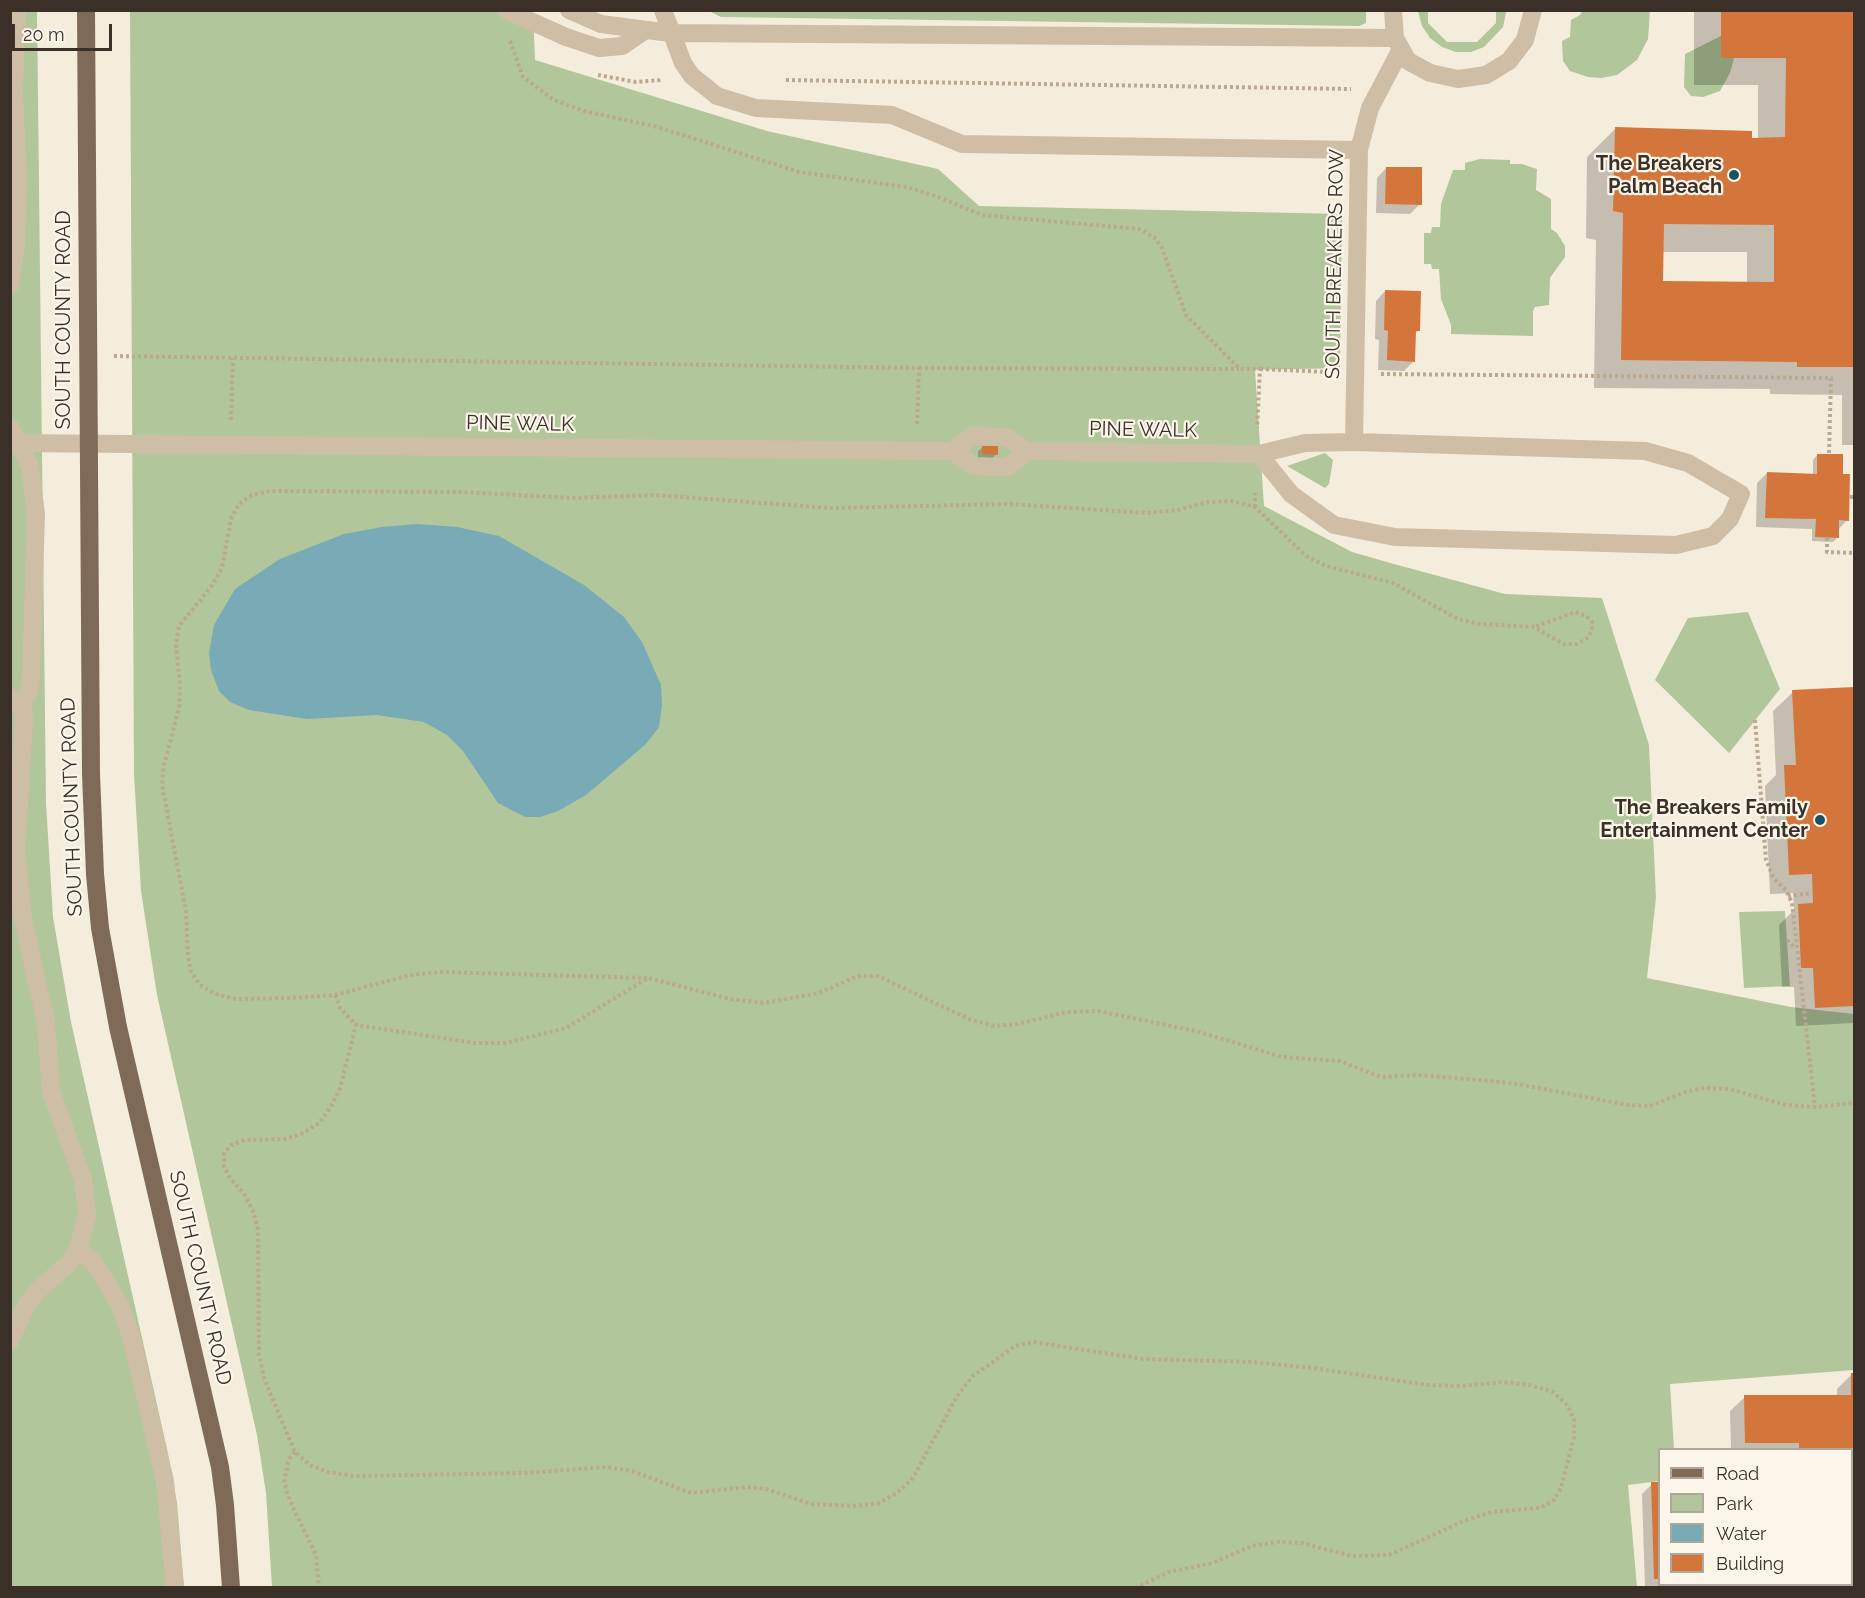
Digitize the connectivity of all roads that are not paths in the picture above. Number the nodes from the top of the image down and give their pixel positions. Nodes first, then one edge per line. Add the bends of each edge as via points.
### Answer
1 (17, 10) edge
2 (86, 10) edge
3 (569, 10) edge
4 (663, 10) edge
5 (1393, 10) edge
6 (1533, 10) edge
7 (507, 11) edge
8 (644, 31) junction
9 (670, 33) junction
10 (1398, 45) junction
11 (12, 92) edge
12 (1359, 150) junction
13 (10, 285) edge
14 (14, 438) edge
15 (1354, 442) junction
16 (88, 443) junction
17 (952, 451) junction
18 (1027, 451) junction
19 (1257, 454) junction
20 (15, 700) edge
21 (78, 1248) junction
22 (10, 1341) edge
23 (175, 1587) edge
24 (231, 1587) edge

1 - 11 lane
2 - 16 main road, SOUTH COUNTY ROAD
3 - 8 lane via 601,24
4 - 9 lane
5 - 10 lane
6 - 10 lane via 1530,29 1509,62 1473,79 1443,77 1418,68 1407,61
7 - 8 lane via 600,48 622,46
8 - 9 lane
9 - 10 lane
9 - 12 lane via 693,76 703,87 731,102 768,110 892,115 962,144
10 - 12 lane, SOUTH BREAKERS ROW via 1365,122
11 - 13 lane via 18,179 16,246
12 - 15 lane, SOUTH BREAKERS ROW
14 - 16 lane, PINE WALK
14 - 20 lane via 34,485 36,514 31,681 28,694
15 - 19 lane, PINE WALK via 1305,443
15 - 19 lane, PINE WALK via 1645,451 1688,464 1741,494 1730,519 1713,536 1676,545 1395,537 1334,525 1291,494
16 - 17 lane, PINE WALK
16 - 24 main road, SOUTH COUNTY ROAD via 91,774 100,928 121,1038 220,1467
17 - 18 lane via 972,436 1007,437
17 - 18 lane via 974,466 1000,467 1008,467
18 - 19 lane, PINE WALK
20 - 21 lane via 24,720 16,851 18,878 46,1023 51,1092 86,1196 87,1215
21 - 22 lane via 69,1263 27,1304
21 - 23 lane via 93,1262 119,1303 131,1336 165,1481

